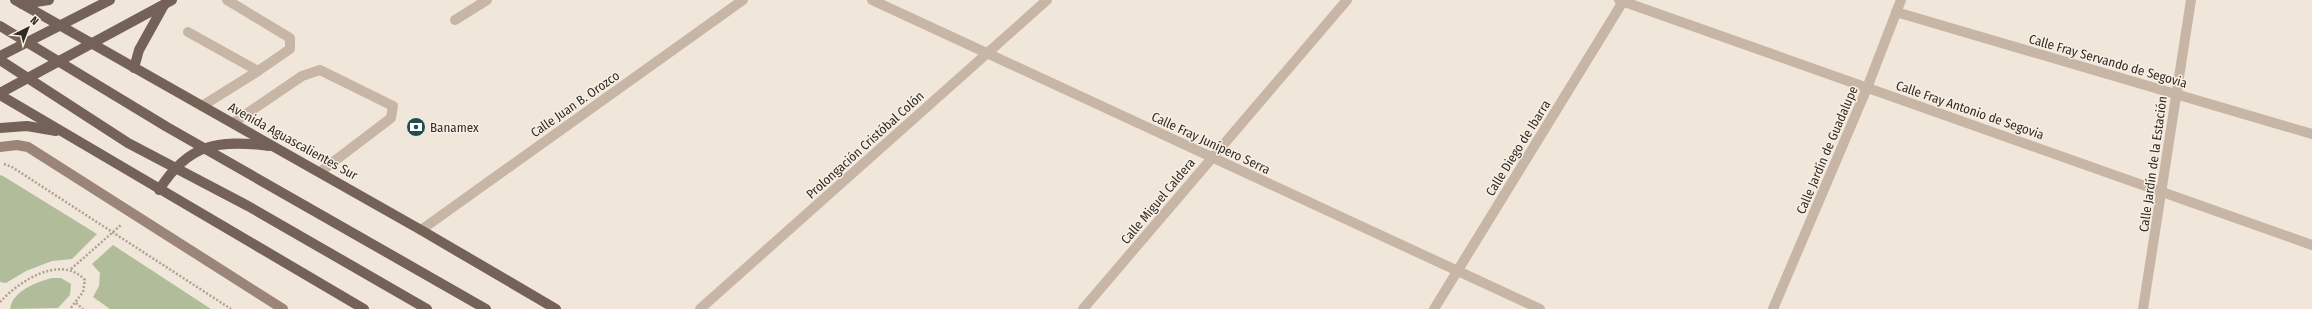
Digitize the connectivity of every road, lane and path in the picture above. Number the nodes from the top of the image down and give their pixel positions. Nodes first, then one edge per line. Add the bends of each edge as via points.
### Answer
1 (49, 0) edge
2 (110, 0) edge
3 (227, 0) edge
4 (487, 0) edge
5 (743, 0) edge
6 (872, 0) edge
7 (1047, 0) edge
8 (1347, 0) edge
9 (1622, 0) edge
10 (1901, 0) edge
11 (2192, 0) edge
12 (18, 2) edge
13 (168, 2) edge
14 (1896, 12) junction
15 (455, 20) dead end
16 (0, 26) edge
17 (60, 26) junction
18 (188, 32) dead end
19 (90, 43) junction
20 (987, 53) junction
21 (0, 56) edge
22 (0, 60) edge
23 (134, 68) junction
24 (258, 71) junction
25 (1867, 88) junction
26 (0, 94) edge
27 (2176, 94) junction
28 (202, 106) junction
29 (233, 123) junction
30 (0, 128) edge
31 (66, 134) junction
32 (2312, 134) edge
33 (0, 147) edge
34 (277, 148) junction
35 (1212, 157) junction
36 (0, 162) edge
37 (320, 172) junction
38 (159, 190) junction
39 (2163, 192) junction
40 (133, 214) junction
41 (421, 230) junction
42 (113, 232) junction
43 (2312, 245) edge
44 (71, 269) junction
45 (1457, 271) junction
46 (0, 294) edge
47 (6, 294) junction
48 (0, 302) edge
49 (76, 303) junction
50 (347, 304) edge
51 (70, 309) edge
52 (83, 309) edge
53 (231, 309) edge
54 (283, 309) edge
55 (364, 309) edge
56 (427, 309) edge
57 (486, 309) edge
58 (556, 309) edge
59 (700, 309) edge
60 (1083, 309) edge
61 (1434, 309) edge
62 (1540, 309) edge
63 (1773, 309) edge
64 (2143, 309) edge

1 - 12 main road
2 - 17 main road
3 - 24 street via 290,38 290,49
4 - 15 street
5 - 41 street, Calle Juan B. Orozco
6 - 20 street, Calle Fray Junípero Serra
7 - 20 street, Prolongación Cristóbal Colón
8 - 35 street, Calle Miguel Caldera
9 - 25 street, Calle Fray Antonio de Segovia
9 - 45 street, Calle Diego de Ibarra
10 - 14 street, Calle Jardín de Guadalupe
11 - 27 street, Calle Jardín de la Estación
12 - 17 main road, Avenida Aguascalientes Sur
13 - 19 main road
13 - 23 main road via 139,50
14 - 25 street, Calle Jardín de Guadalupe
14 - 27 street, Calle Fray Servando de Segovia
16 - 57 main road, bridge via 167,127
17 - 19 main road, Avenida Aguascalientes Sur
17 - 21 main road
18 - 24 street
19 - 23 main road, Avenida Aguascalientes Sur
19 - 26 main road
20 - 35 street, Calle Fray Junípero Serra
20 - 59 street, Prolongación Cristóbal Colón
22 - 56 main road, bridge via 128,143 248,206
23 - 28 main road, Avenida Aguascalientes Sur
24 - 28 street
25 - 39 street, Calle Fray Antonio de Segovia
25 - 63 street, Calle Jardín de Guadalupe
26 - 31 main road
27 - 32 street, Calle Fray Servando de Segovia
27 - 39 street, Calle Jardín de la Estación
28 - 29 main road, Avenida Aguascalientes Sur
29 - 34 main road, Avenida Aguascalientes Sur
29 - 37 street via 302,76 320,70 393,106 391,118
30 - 31 main road via 27,126
31 - 38 main road
33 - 40 street via 28,147
34 - 37 main road, Avenida Aguascalientes Sur
34 - 38 main road via 243,142 206,146 185,157 169,171
35 - 45 street, Calle Fray Junípero Serra
35 - 60 street, Calle Miguel Caldera
36 - 42 path via 12,167
37 - 41 main road, Avenida Aguascalientes Sur
38 - 50 main road
39 - 43 street, Calle Fray Antonio de Segovia
39 - 64 street, Calle Jardín de la Estación
40 - 42 path
40 - 54 street
41 - 58 main road, Avenida Aguascalientes Sur
42 - 44 path
42 - 53 path
44 - 47 path via 54,269 39,273 24,280
44 - 49 path via 80,272 85,279 84,289
45 - 61 street, Calle Diego de Ibarra
45 - 62 street, Calle Fray Junípero Serra
46 - 47 path
47 - 48 path
49 - 51 path
49 - 52 path
50 - 55 main road

